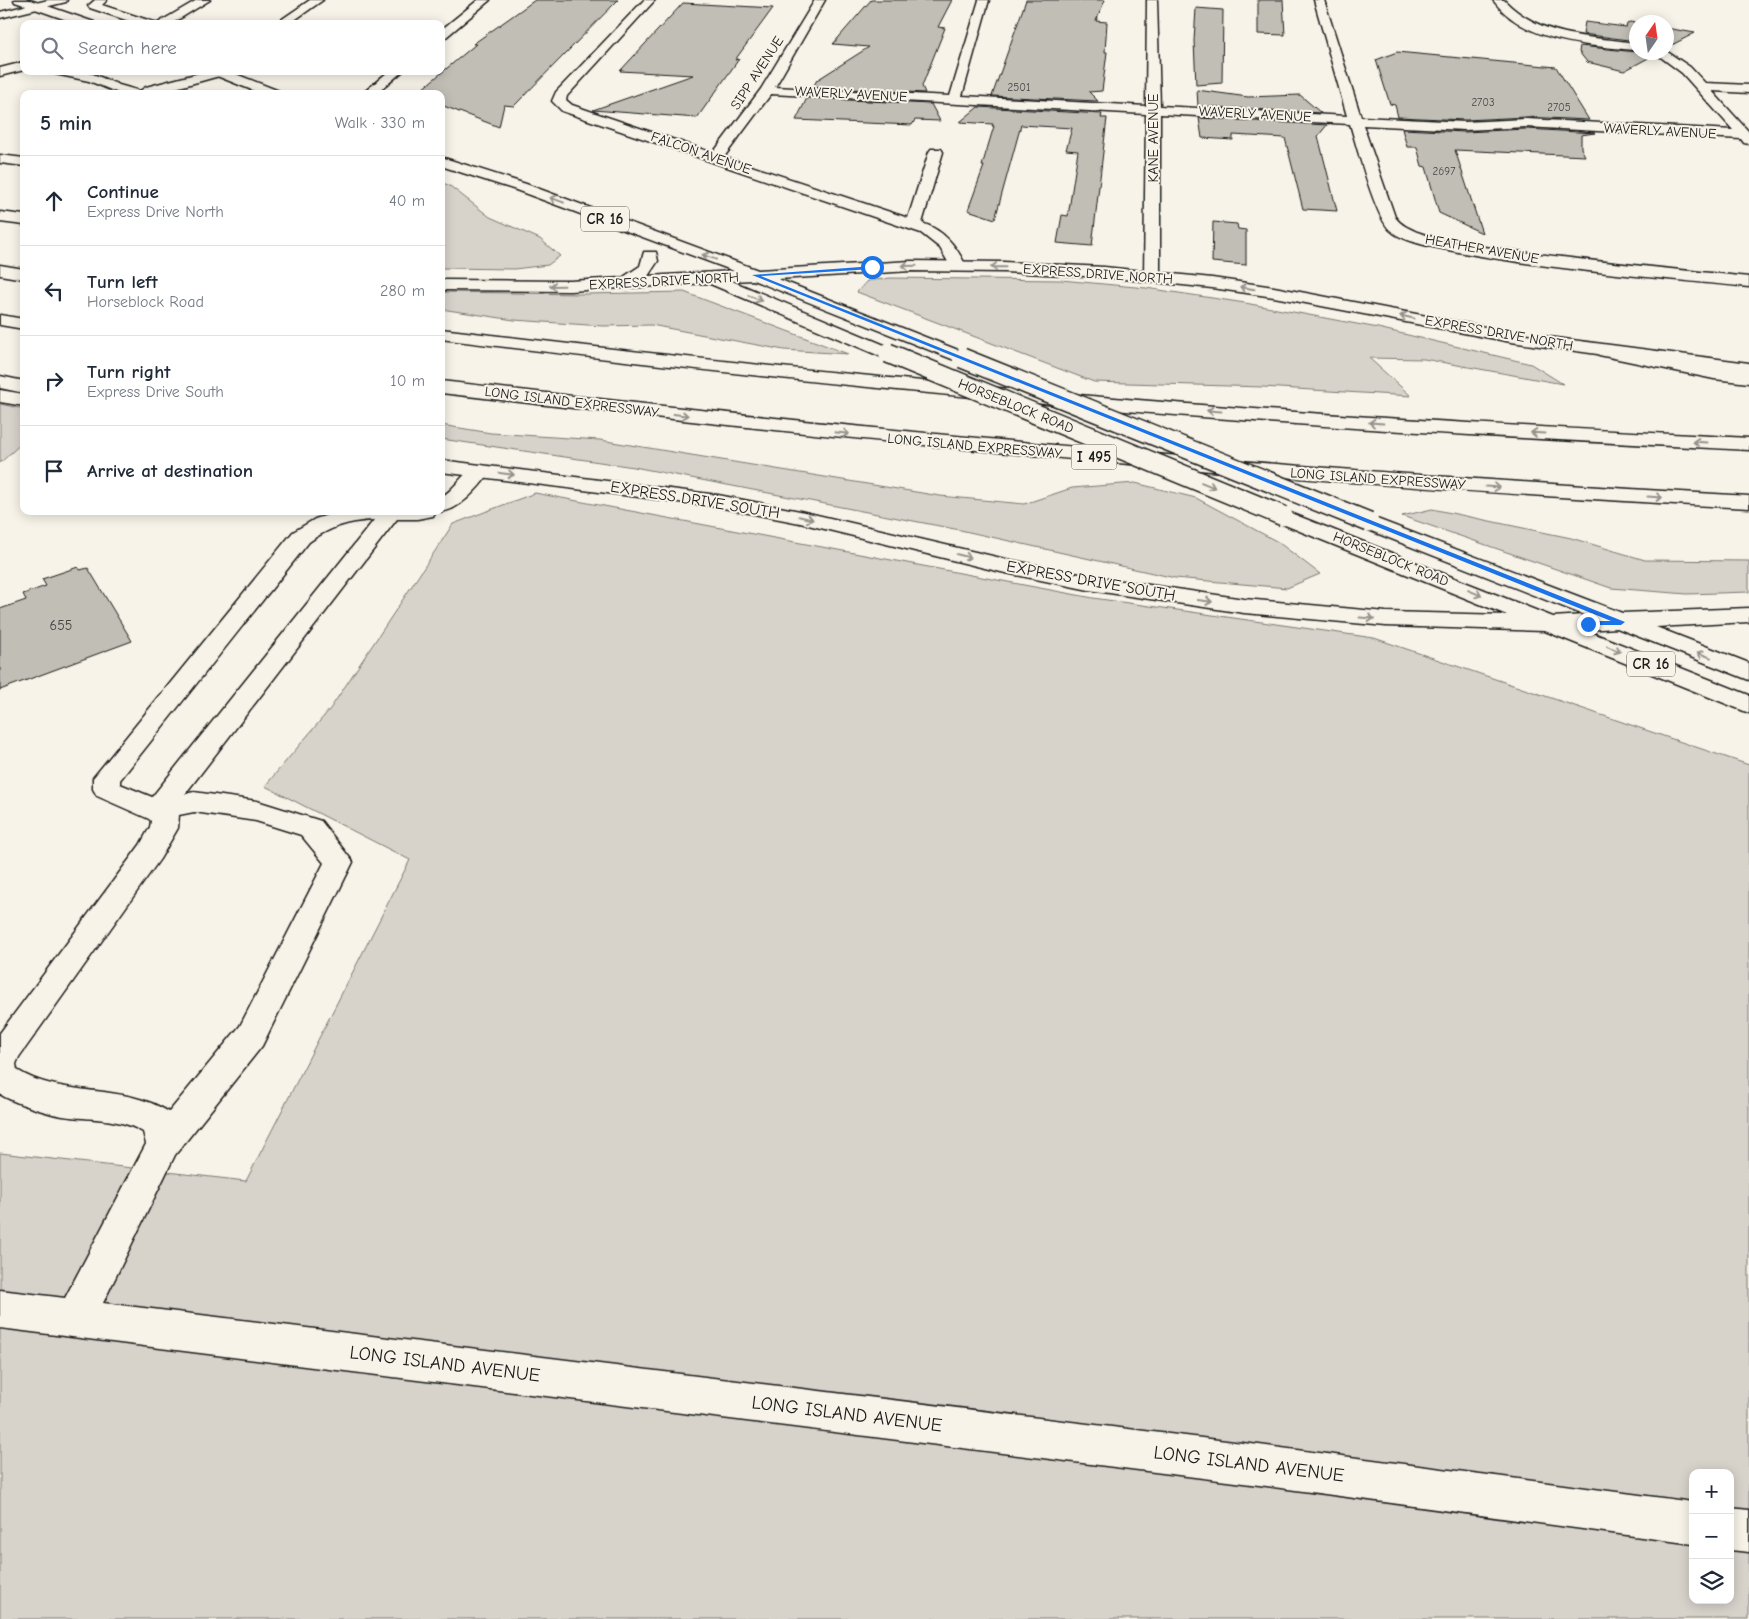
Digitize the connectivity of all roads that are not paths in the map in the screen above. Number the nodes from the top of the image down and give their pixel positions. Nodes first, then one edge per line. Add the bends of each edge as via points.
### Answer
1 (19, 0) edge
2 (62, 0) edge
3 (102, 0) edge
4 (206, 0) edge
5 (318, 0) edge
6 (485, 0) edge
7 (650, 0) edge
8 (820, 0) edge
9 (984, 0) edge
10 (1152, 0) edge
11 (1319, 0) edge
12 (1498, 0) edge
13 (40, 7) junction
14 (0, 15) edge
15 (78, 20) edge
16 (138, 20) edge
17 (169, 20) edge
18 (287, 20) edge
19 (445, 33) edge
20 (1554, 34) junction
21 (1538, 42) dead end
22 (1629, 46) edge
23 (1674, 60) edge
24 (20, 67) edge
25 (0, 72) edge
26 (78, 75) edge
27 (207, 75) edge
28 (226, 75) edge
29 (392, 75) edge
30 (1702, 87) junction
31 (1749, 89) edge
32 (121, 90) edge
33 (151, 90) edge
34 (264, 90) edge
35 (373, 90) edge
36 (767, 90) junction
37 (955, 99) junction
38 (1154, 109) junction
39 (1355, 120) junction
40 (1746, 138) edge
41 (936, 152) dead end
42 (0, 159) edge
43 (715, 159) junction
44 (20, 162) edge
45 (448, 163) edge
46 (0, 216) edge
47 (20, 218) edge
48 (580, 225) dead end
49 (914, 225) junction
50 (633, 247) dead end
51 (650, 255) junction
52 (958, 266) junction
53 (0, 270) edge
54 (20, 273) edge
55 (754, 275) junction
56 (1152, 276) junction
57 (710, 279) junction
58 (1749, 282) edge
59 (623, 284) junction
60 (445, 285) edge
61 (0, 320) edge
62 (20, 323) edge
63 (445, 334) edge
64 (1605, 351) junction
65 (1749, 370) edge
66 (1749, 377) edge
67 (0, 382) edge
68 (20, 386) edge
69 (445, 386) edge
70 (0, 396) edge
71 (20, 399) edge
72 (1749, 444) edge
73 (445, 466) edge
74 (481, 471) junction
75 (1749, 502) edge
76 (445, 504) edge
77 (354, 515) edge
78 (389, 515) edge
79 (1749, 615) edge
80 (1621, 622) junction
81 (1552, 624) junction
82 (1749, 672) edge
83 (1749, 705) edge
84 (157, 810) junction
85 (163, 1144) junction
86 (0, 1309) edge
87 (75, 1318) junction
88 (1689, 1522) edge
89 (1734, 1529) edge
90 (1749, 1531) edge

1 - 13 main road
2 - 13 main road
3 - 16 main road via 94,6
4 - 17 main road
5 - 18 main road
6 - 19 main road
7 - 43 main road, FALCON AVENUE via 559,101 567,108
8 - 36 main road, SIPP AVENUE
9 - 37 main road
10 - 38 main road, KANE AVENUE
11 - 39 main road, HEATHER AVENUE
12 - 20 main road via 1509,14 1522,22
13 - 14 main road
13 - 15 main road
20 - 21 main road
20 - 22 main road
23 - 30 main road
24 - 25 main road
26 - 32 main road
27 - 33 main road
28 - 34 main road
29 - 35 main road
30 - 31 main road
30 - 40 main road
36 - 37 main road, WAVERLY AVENUE
36 - 43 main road, SIPP AVENUE
37 - 38 main road, WAVERLY AVENUE
38 - 39 main road, WAVERLY AVENUE
38 - 56 main road, KANE AVENUE
39 - 40 main road, WAVERLY AVENUE via 1465,126 1526,123
39 - 58 main road, HEATHER AVENUE via 1388,218 1396,228 1411,235 1481,251 1573,264
41 - 49 main road
42 - 44 main road
43 - 49 main road, FALCON AVENUE
45 - 48 main road, HORSEBLOCK ROAD / CR 16 via 501,192
55 -> 45 main road, HORSEBLOCK ROAD / CR 16 via 521,187
46 - 47 main road
49 - 52 main road, FALCON AVENUE via 940,238
50 - 51 main road, HORSEBLOCK ROAD / CR 16
51 - 57 main road, HORSEBLOCK ROAD / CR 16
51 - 59 main road via 651,262 644,272
52 -> 55 main road, EXPRESS DRIVE NORTH via 872,267
56 -> 52 main road, EXPRESS DRIVE NORTH
53 - 54 main road
55 - 57 main road, EXPRESS DRIVE NORTH
55 - 80 main road, HORSEBLOCK ROAD / CR 16, bridge
64 -> 56 main road, EXPRESS DRIVE NORTH via 1511,337 1274,292
57 - 59 main road, EXPRESS DRIVE NORTH
57 -> 81 main road, HORSEBLOCK ROAD / CR 16, bridge
59 -> 60 main road, EXPRESS DRIVE NORTH
61 - 62 main road
72 -> 63 main road via 1136,406 765,372
64 - 65 main road, EXPRESS DRIVE NORTH
64 - 66 main road
67 - 68 main road
69 -> 75 main road, LONG ISLAND EXPRESSWAY / I 495 via 748,423 1096,457 1323,476
70 - 71 main road
73 - 74 main road, EXPRESS DRIVE SOUTH
74 - 76 main road via 456,498
74 -> 81 main road, EXPRESS DRIVE SOUTH via 760,508 1089,583 1198,600 1377,619
77 - 84 main road via 315,526 301,537 106,778 107,789
78 - 84 main road
79 - 80 main road, EXPRESS DRIVE SOUTH
80 - 81 main road, EXPRESS DRIVE SOUTH
82 -> 80 main road, HORSEBLOCK ROAD / CR 16
81 -> 83 main road, HORSEBLOCK ROAD / CR 16
84 - 85 main road via 166,817 164,828 6,1050 0,1064 1,1077 14,1086 61,1101 142,1113 158,1123
84 - 85 main road via 194,802 257,811 311,828 339,862 251,1036
85 - 87 main road
86 - 87 main road, LONG ISLAND AVENUE
87 - 88 main road, LONG ISLAND AVENUE via 1259,1465
89 - 90 main road

